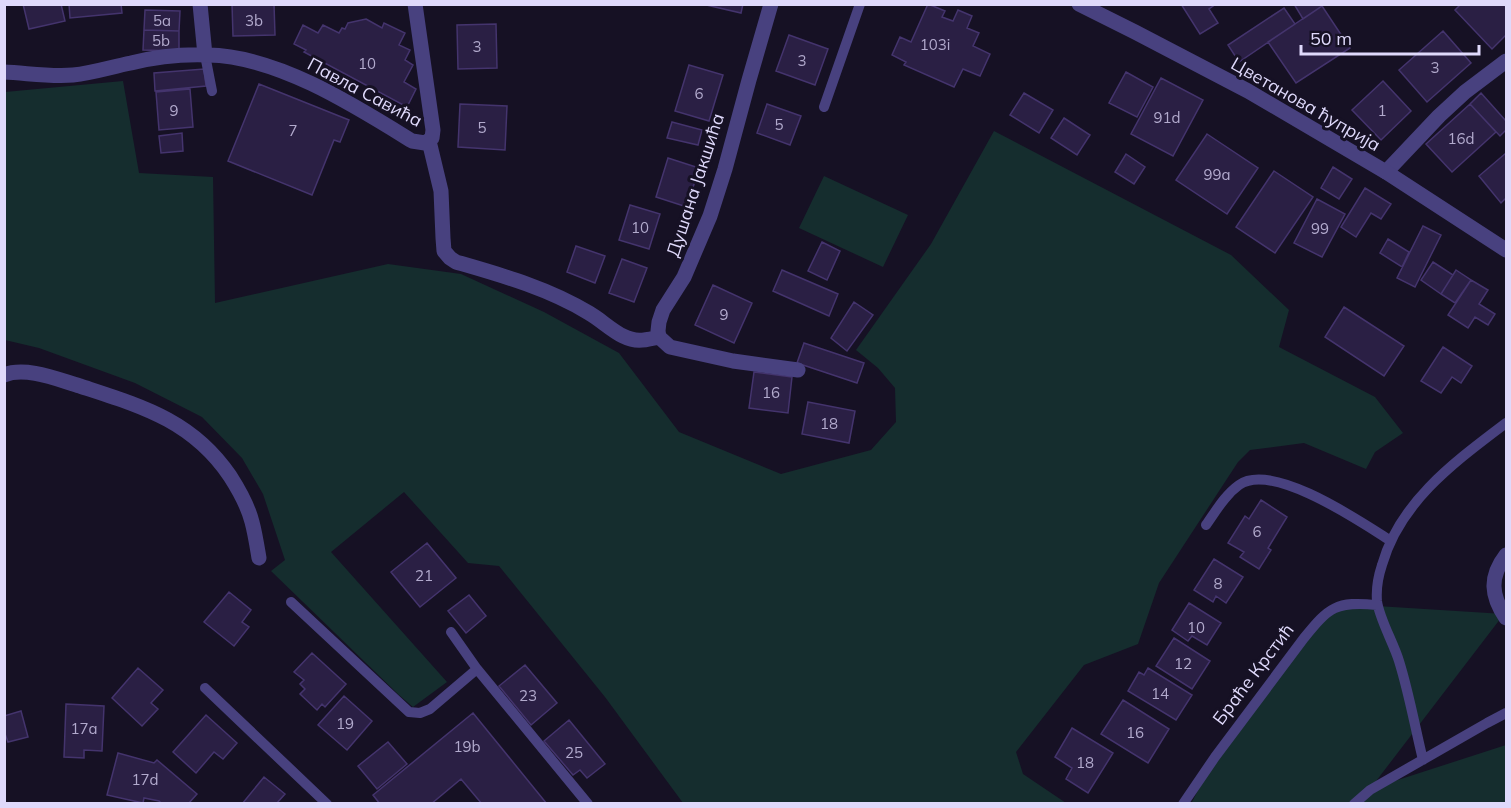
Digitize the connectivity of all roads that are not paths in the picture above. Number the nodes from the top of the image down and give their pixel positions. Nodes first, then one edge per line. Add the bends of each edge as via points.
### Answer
1 (200, 4) edge
2 (415, 4) edge
3 (771, 4) edge
4 (860, 4) edge
5 (1079, 4) edge
6 (205, 55) junction
7 (1506, 61) edge
8 (4, 72) edge
9 (212, 90) dead end
10 (824, 107) dead end
11 (429, 141) junction
12 (1386, 172) junction
13 (1506, 250) edge
14 (659, 337) junction
15 (798, 370) dead end
16 (4, 375) edge
17 (1506, 423) edge
18 (1206, 525) dead end
19 (1391, 541) junction
20 (1506, 555) edge
21 (259, 558) dead end
22 (291, 602) dead end
23 (1377, 605) junction
24 (1505, 616) edge
25 (451, 632) dead end
26 (477, 669) junction
27 (206, 688) dead end
28 (1506, 713) edge
29 (1423, 760) junction
30 (327, 804) edge
31 (588, 804) edge
32 (1183, 804) edge
33 (1354, 804) edge

1 - 6 street
2 - 11 street, Павла Савића via 433,130
3 - 14 street, Душана Јакшића via 710,216 688,270 663,310 658,322
4 - 10 lane
5 - 12 street, Цветанова ћуприја via 1248,91
6 - 8 street, Павла Савића via 152,58 71,75
6 - 9 lane
6 - 11 street, Павла Савића via 244,59 292,76 412,141
7 - 12 street via 1466,92
11 - 14 street via 441,191 444,251 450,258 548,292 589,312 623,336 638,341
12 - 13 street, Цветанова ћуприја
14 - 15 street via 670,347
16 - 21 street via 23,372 60,380 140,406 192,434 220,462 238,489 252,520
17 - 19 lane via 1433,483 1398,526
18 - 19 lane via 1240,484 1264,479 1324,501
19 - 23 lane via 1380,570
20 - 24 street via 1495,574 1494,593
22 - 26 lane via 409,712 430,709
23 - 29 lane via 1399,662
23 - 32 lane, Браће Крстић via 1345,604 1319,619
25 - 26 lane
26 - 31 lane
27 - 30 lane
28 - 29 lane
29 - 33 lane via 1370,790

